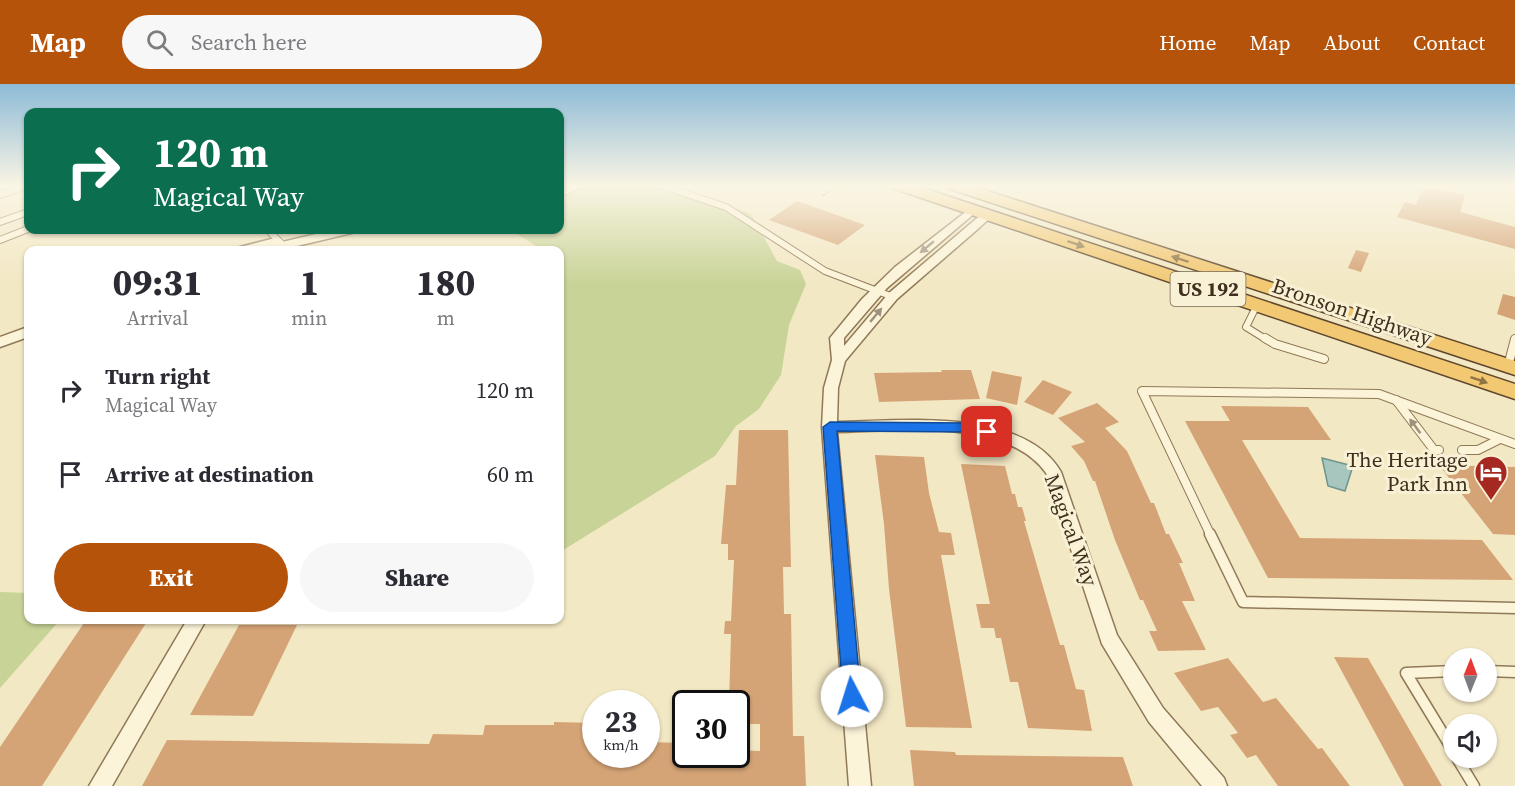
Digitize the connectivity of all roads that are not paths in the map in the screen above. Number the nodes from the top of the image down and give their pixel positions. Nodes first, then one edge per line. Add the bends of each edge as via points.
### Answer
1 (744, 219) edge
2 (970, 219) edge
3 (973, 219) edge
4 (1000, 219) edge
5 (1057, 219) edge
6 (24, 231) edge
7 (272, 234) edge
8 (310, 234) edge
9 (327, 234) edge
10 (0, 240) edge
11 (281, 243) junction
12 (266, 246) edge
13 (274, 246) edge
14 (1209, 289) junction
15 (879, 291) junction
16 (892, 297) junction
17 (1257, 306) junction
18 (24, 323) edge
19 (0, 331) edge
20 (24, 334) edge
21 (1515, 339) edge
22 (0, 342) edge
23 (1324, 359) dead end
24 (839, 360) junction
25 (1512, 367) edge
26 (1515, 392) edge
27 (1395, 399) junction
28 (830, 427) junction
29 (1500, 439) junction
30 (1515, 444) edge
31 (1439, 450) dead end
32 (1462, 450) dead end
33 (1515, 609) edge
34 (195, 624) edge
35 (1443, 671) edge
36 (1497, 671) edge
37 (1515, 672) edge
38 (1443, 734) edge
39 (1463, 768) edge
40 (100, 786) edge
41 (860, 786) edge
42 (1216, 786) edge
43 (1474, 786) edge

1 - 15 lane via 825,271
2 -> 15 street via 922,251
3 - 16 street
4 -> 14 highway, Bronson Highway / US 192
25 -> 5 highway, Bronson Highway / US 192
6 - 10 lane
7 - 11 lane
8 - 11 street
9 - 11 street
11 - 12 street
11 - 13 street
14 - 17 highway, Bronson Highway / US 192
14 - 25 highway via 1285,303 1463,361
15 - 16 lane
15 - 24 street via 861,306 837,338
24 -> 16 street
17 - 23 lane via 1246,327 1275,344
17 -> 26 highway, Bronson Highway / US 192
18 - 19 street
20 - 22 street
21 - 25 lane
24 - 28 street via 831,388
27 - 29 lane
31 -> 27 lane via 1434,450
27 - 33 lane via 1379,394 1143,391 1243,602
28 - 41 street
28 - 42 street, Magical Way via 970,428 1003,436 1036,452 1053,472 1109,638 1156,715
29 - 30 lane
29 - 32 lane via 1478,450
34 - 40 street
35 - 38 lane via 1406,673
36 - 37 lane
39 - 43 lane

